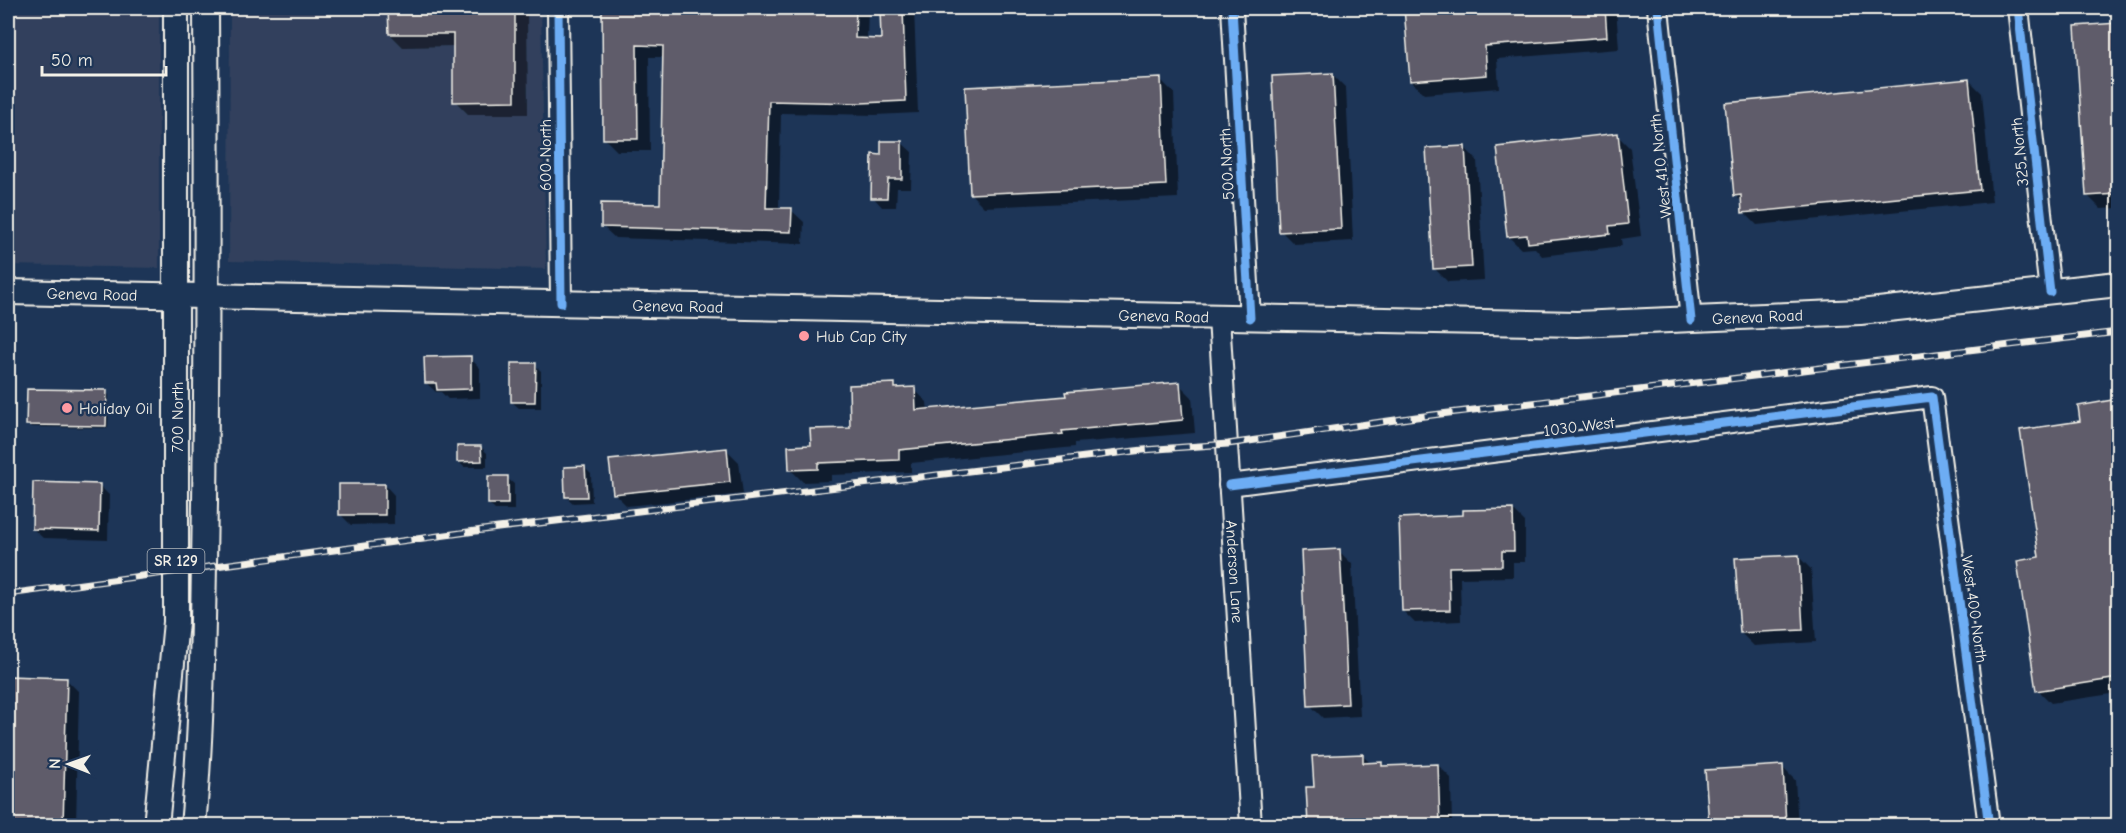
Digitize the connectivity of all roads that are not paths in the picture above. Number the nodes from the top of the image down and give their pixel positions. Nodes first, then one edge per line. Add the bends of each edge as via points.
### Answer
1 (176, 8) edge
2 (206, 8) edge
3 (558, 8) edge
4 (1232, 8) edge
5 (1658, 8) edge
6 (2018, 8) edge
7 (2118, 284) edge
8 (8, 292) edge
9 (2050, 292) junction
10 (177, 295) junction
11 (207, 296) junction
12 (561, 303) junction
13 (1219, 318) junction
14 (1250, 318) junction
15 (1691, 320) junction
16 (1932, 397) joint
17 (1229, 485) junction
18 (156, 825) edge
19 (193, 825) edge
20 (1251, 825) edge
21 (1989, 825) edge

1 - 10 main road, 700 North / SR 129
2 - 11 main road, 700 North / SR 129
3 - 12 street, 600 North
4 - 14 street, 500 North
5 - 15 street, West 410 North
6 - 9 street, 325 North
7 - 9 main road, Geneva Road
8 - 10 main road, Geneva Road
9 - 15 main road, Geneva Road via 1860,312
10 - 11 main road, Geneva Road
10 - 18 main road, 700 North / SR 129 via 176,622
11 - 12 main road, Geneva Road
11 - 19 main road, 700 North / SR 129 via 203,671
12 - 13 main road, Geneva Road
13 - 14 main road, Geneva Road
13 - 17 street, Anderson Lane
14 - 15 main road, Geneva Road via 1577,324
16 - 17 street, 1030 West
16 - 21 street, West 400 North
17 - 20 street, Anderson Lane

